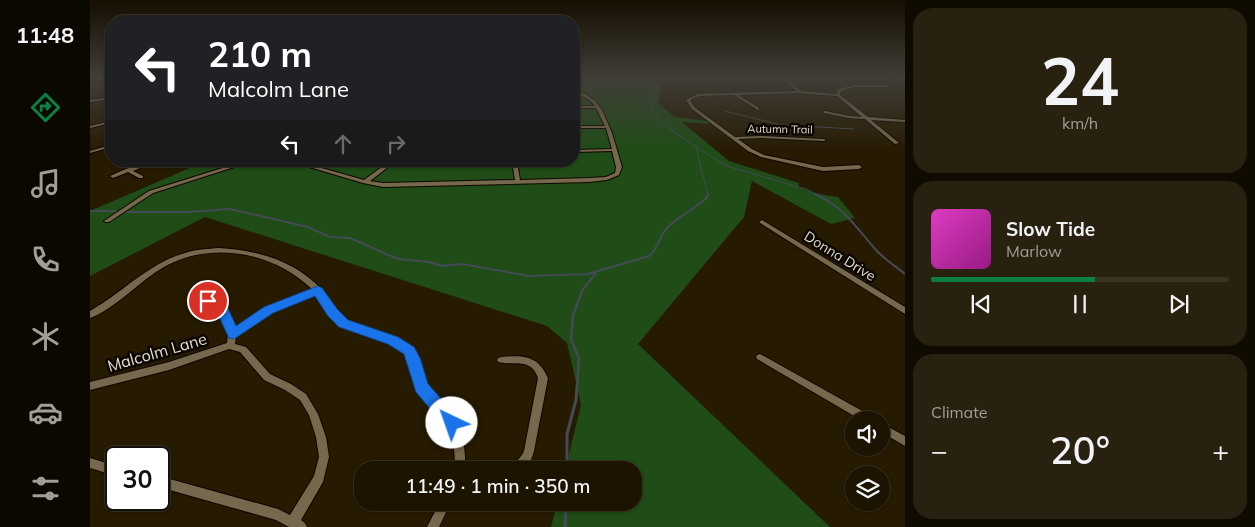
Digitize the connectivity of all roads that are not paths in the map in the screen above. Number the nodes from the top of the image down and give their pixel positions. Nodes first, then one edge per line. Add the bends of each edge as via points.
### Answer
1 (594, 103) edge
2 (690, 103) edge
3 (749, 103) edge
4 (847, 103) edge
5 (580, 107) edge
6 (597, 107) junction
7 (758, 109) dead end
8 (825, 112) dead end
9 (866, 118) junction
10 (905, 120) edge
11 (105, 124) edge
12 (580, 127) edge
13 (607, 127) junction
14 (90, 128) edge
15 (734, 138) junction
16 (824, 140) dead end
17 (897, 143) dead end
18 (105, 148) edge
19 (614, 150) junction
20 (580, 151) edge
21 (90, 152) edge
22 (137, 167) edge
23 (232, 167) edge
24 (312, 167) edge
25 (385, 167) edge
26 (515, 167) edge
27 (859, 167) dead end
28 (128, 170) junction
29 (112, 176) dead end
30 (142, 177) dead end
31 (364, 182) junction
32 (518, 182) junction
33 (107, 220) dead end
34 (762, 222) dead end
35 (318, 291) junction
36 (208, 301) dead end
37 (905, 312) edge
38 (90, 316) edge
39 (234, 334) junction
40 (231, 346) junction
41 (760, 358) dead end
42 (501, 360) dead end
43 (90, 386) edge
44 (854, 411) edge
45 (890, 432) edge
46 (905, 441) edge
47 (460, 461) edge
48 (525, 461) edge
49 (90, 463) edge
50 (105, 468) edge
51 (170, 485) edge
52 (441, 511) edge
53 (297, 524) edge
54 (433, 527) edge

1 - 6 street
2 - 15 street via 695,110
3 - 7 street
4 - 9 street
5 - 6 street
6 - 13 street
8 - 9 street
9 - 10 street
9 - 17 street
11 - 14 street
12 - 13 street
13 - 19 street
15 - 16 street, Autumn Trail via 762,136
15 - 27 street via 757,154 794,164 831,170
18 - 21 street
19 - 20 street
19 - 32 street via 619,167 617,174 607,178
22 - 28 street
23 - 33 street via 151,192
24 - 31 street
25 - 31 street
26 - 32 street
28 - 29 street
28 - 30 street
31 - 32 street via 383,185
34 - 37 street, Donna Drive
35 - 38 street via 289,266 272,259 206,251 185,254 158,266
35 - 39 street via 268,310
35 - 47 street via 344,324 393,340 409,350 421,387 445,413 457,435
36 - 39 street via 221,308
39 - 40 street
40 - 43 street, Malcolm Lane via 154,371
40 - 53 street via 243,349 267,377 298,393 316,422 324,457 322,471
41 - 44 street
42 - 48 street via 528,361 540,370 543,378
45 - 46 street
49 - 50 street
51 - 53 street via 278,515
52 - 54 street

